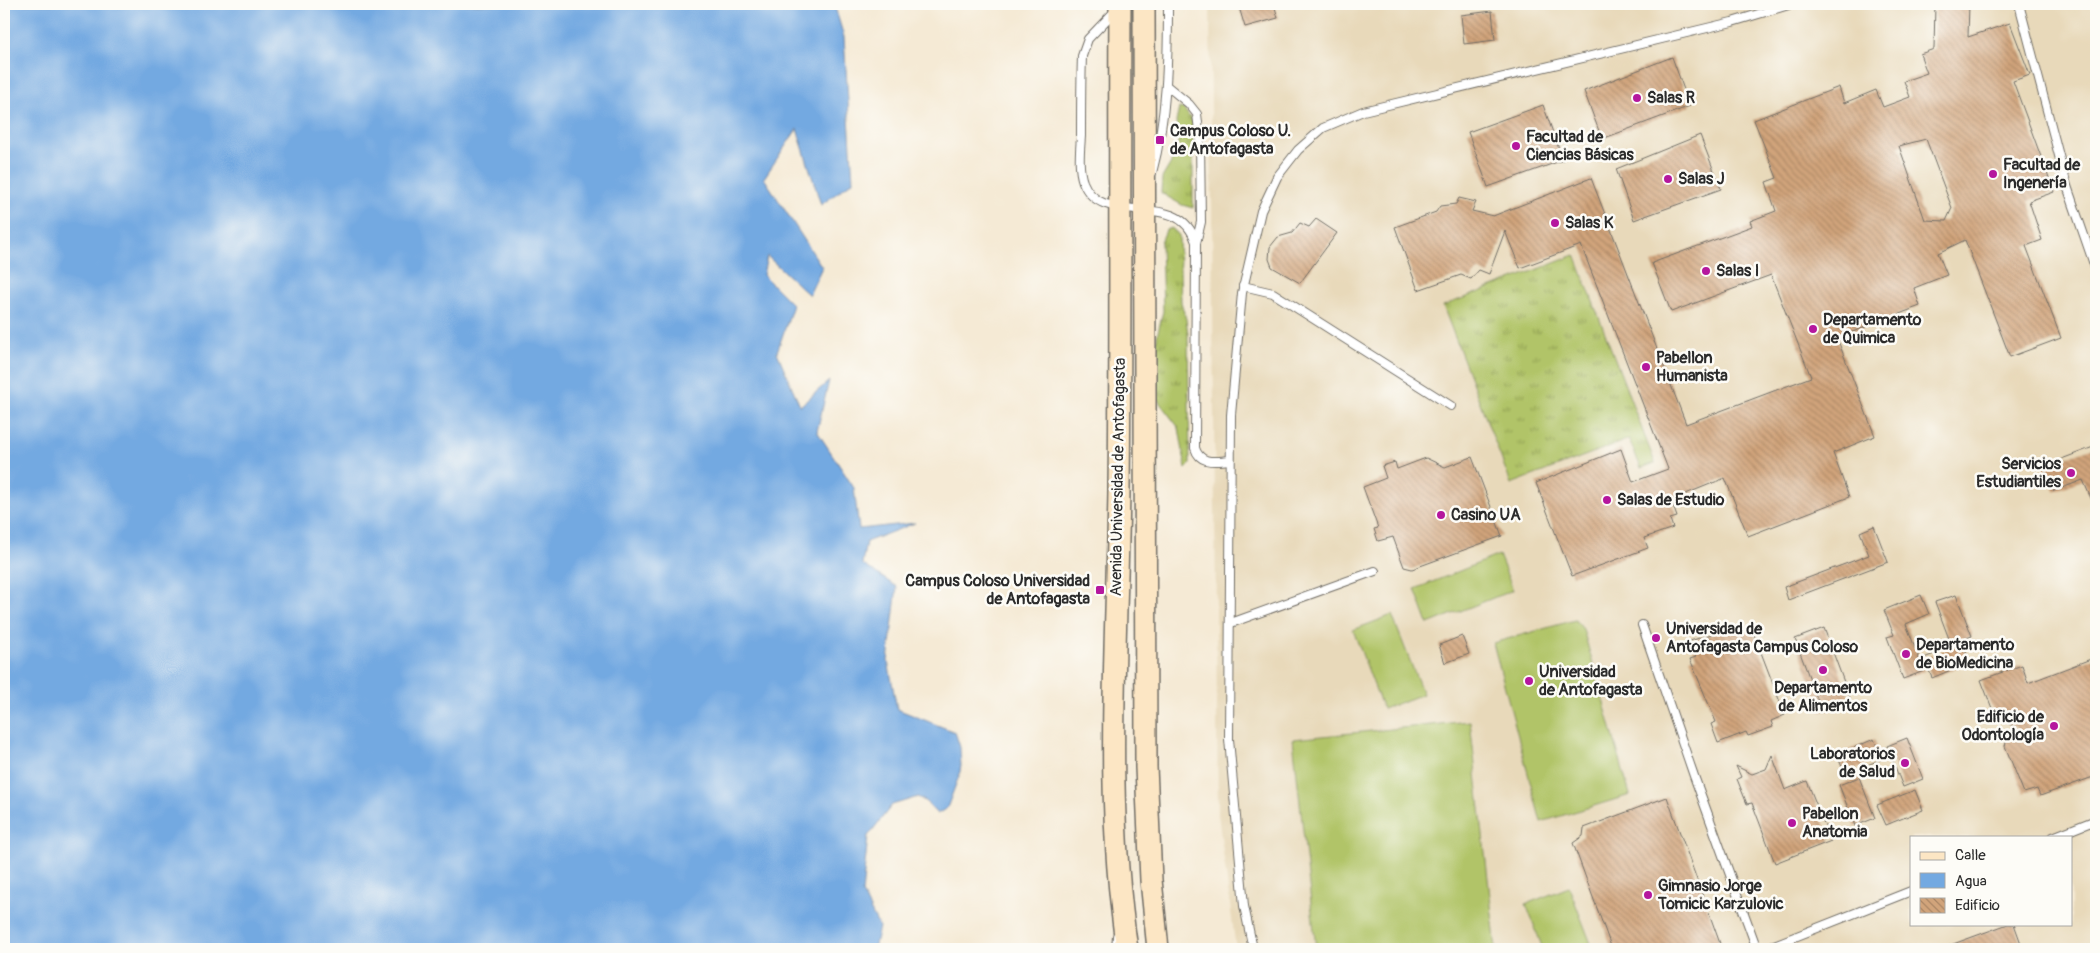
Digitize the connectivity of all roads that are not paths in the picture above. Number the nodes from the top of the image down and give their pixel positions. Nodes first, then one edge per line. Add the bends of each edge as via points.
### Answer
1 (1144, 4) edge
2 (1168, 4) edge
3 (1792, 4) edge
4 (2019, 4) edge
5 (1120, 5) edge
6 (1167, 86) junction
7 (1120, 208) junction
8 (1144, 208) junction
9 (1196, 243) junction
10 (2096, 270) edge
11 (1243, 286) junction
12 (1451, 406) dead end
13 (1230, 460) junction
14 (1375, 571) dead end
15 (1230, 623) junction
16 (1642, 625) dead end
17 (2096, 820) edge
18 (2056, 836) edge
19 (1910, 891) edge
20 (1120, 904) junction
21 (1116, 949) edge
22 (1127, 949) edge
23 (1158, 949) edge
24 (1254, 949) edge
25 (1757, 949) edge
26 (1764, 949) edge

1 - 8 main road, Avenida Universidad de Antofagasta
2 - 6 lane
3 - 11 lane via 1732,22 1363,111 1323,128 1298,150 1277,178 1261,211
4 - 10 lane via 2067,186
5 - 7 main road, Avenida Universidad de Antofagasta
5 - 7 lane via 1088,39 1082,56 1080,163 1083,181 1091,195 1103,204
6 - 8 lane via 1161,138
6 - 9 lane via 1190,104 1197,114 1201,222
7 - 8 lane
7 - 20 main road, Avenida Universidad de Antofagasta via 1114,716
8 - 9 lane via 1180,219 1190,229
8 - 23 main road, Avenida Universidad de Antofagasta via 1146,767 1150,880
9 - 13 lane via 1195,448 1200,457 1209,462
11 - 12 lane via 1273,293
11 - 13 lane via 1230,414
13 - 15 lane
14 - 15 lane
15 - 24 lane via 1230,739 1244,906
16 - 25 lane
17 - 18 lane
19 - 26 lane
20 - 21 lane
20 - 22 main road, Avenida Universidad de Antofagasta

